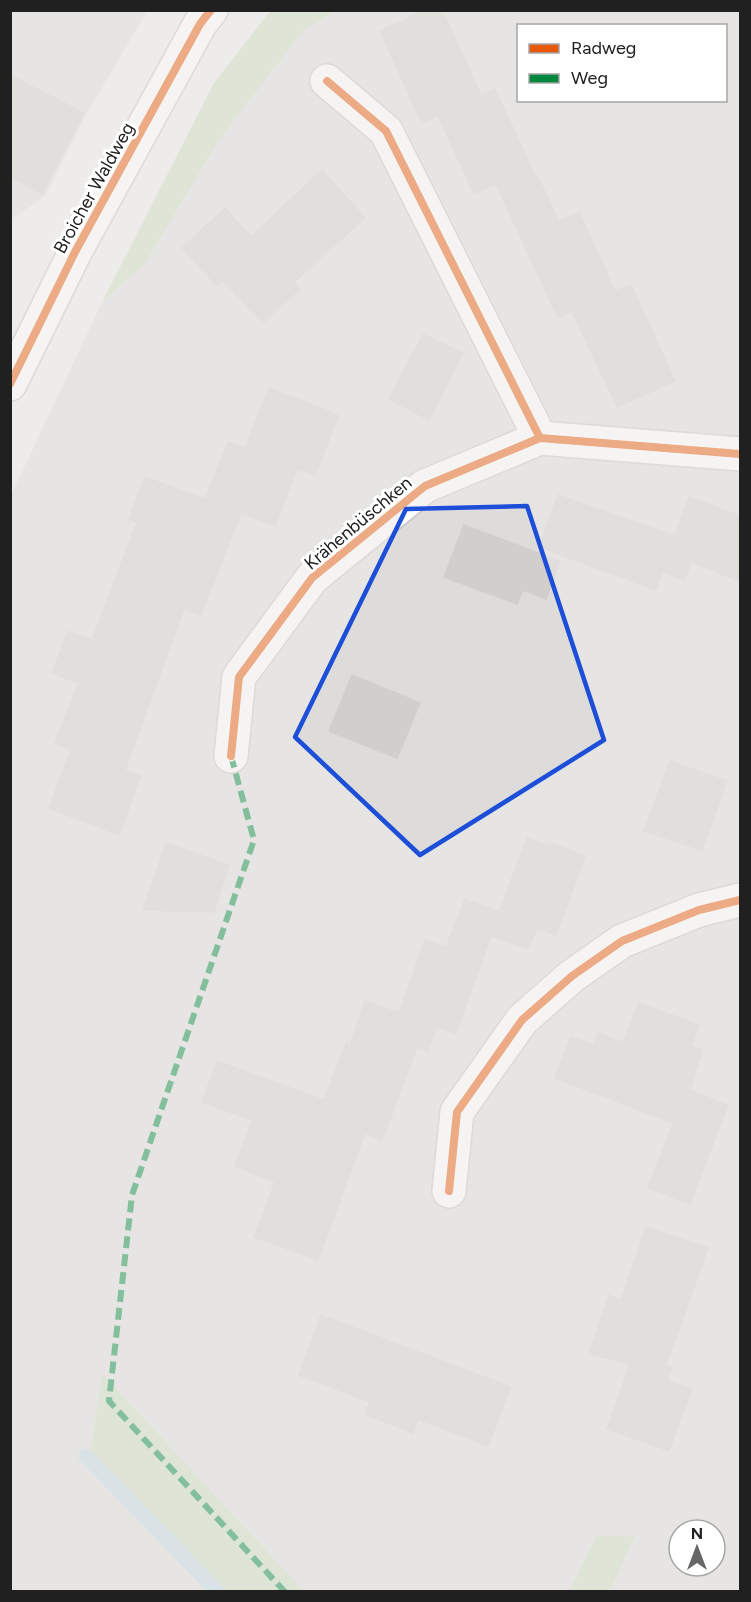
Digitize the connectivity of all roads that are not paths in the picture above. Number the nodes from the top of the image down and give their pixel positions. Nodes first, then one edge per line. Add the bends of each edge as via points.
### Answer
1 (211, 10) edge
2 (327, 81) dead end
3 (10, 384) edge
4 (540, 438) junction
5 (741, 454) edge
6 (231, 756) dead end
7 (741, 900) edge
8 (449, 1191) dead end

1 - 3 street, Broicher Waldweg via 75,252
2 - 4 street via 386,131
4 - 5 street, Krähenbüschken
4 - 6 street, Krähenbüschken via 425,486 312,578 239,677
7 - 8 street via 699,910 622,941 572,976 522,1020 457,1112

